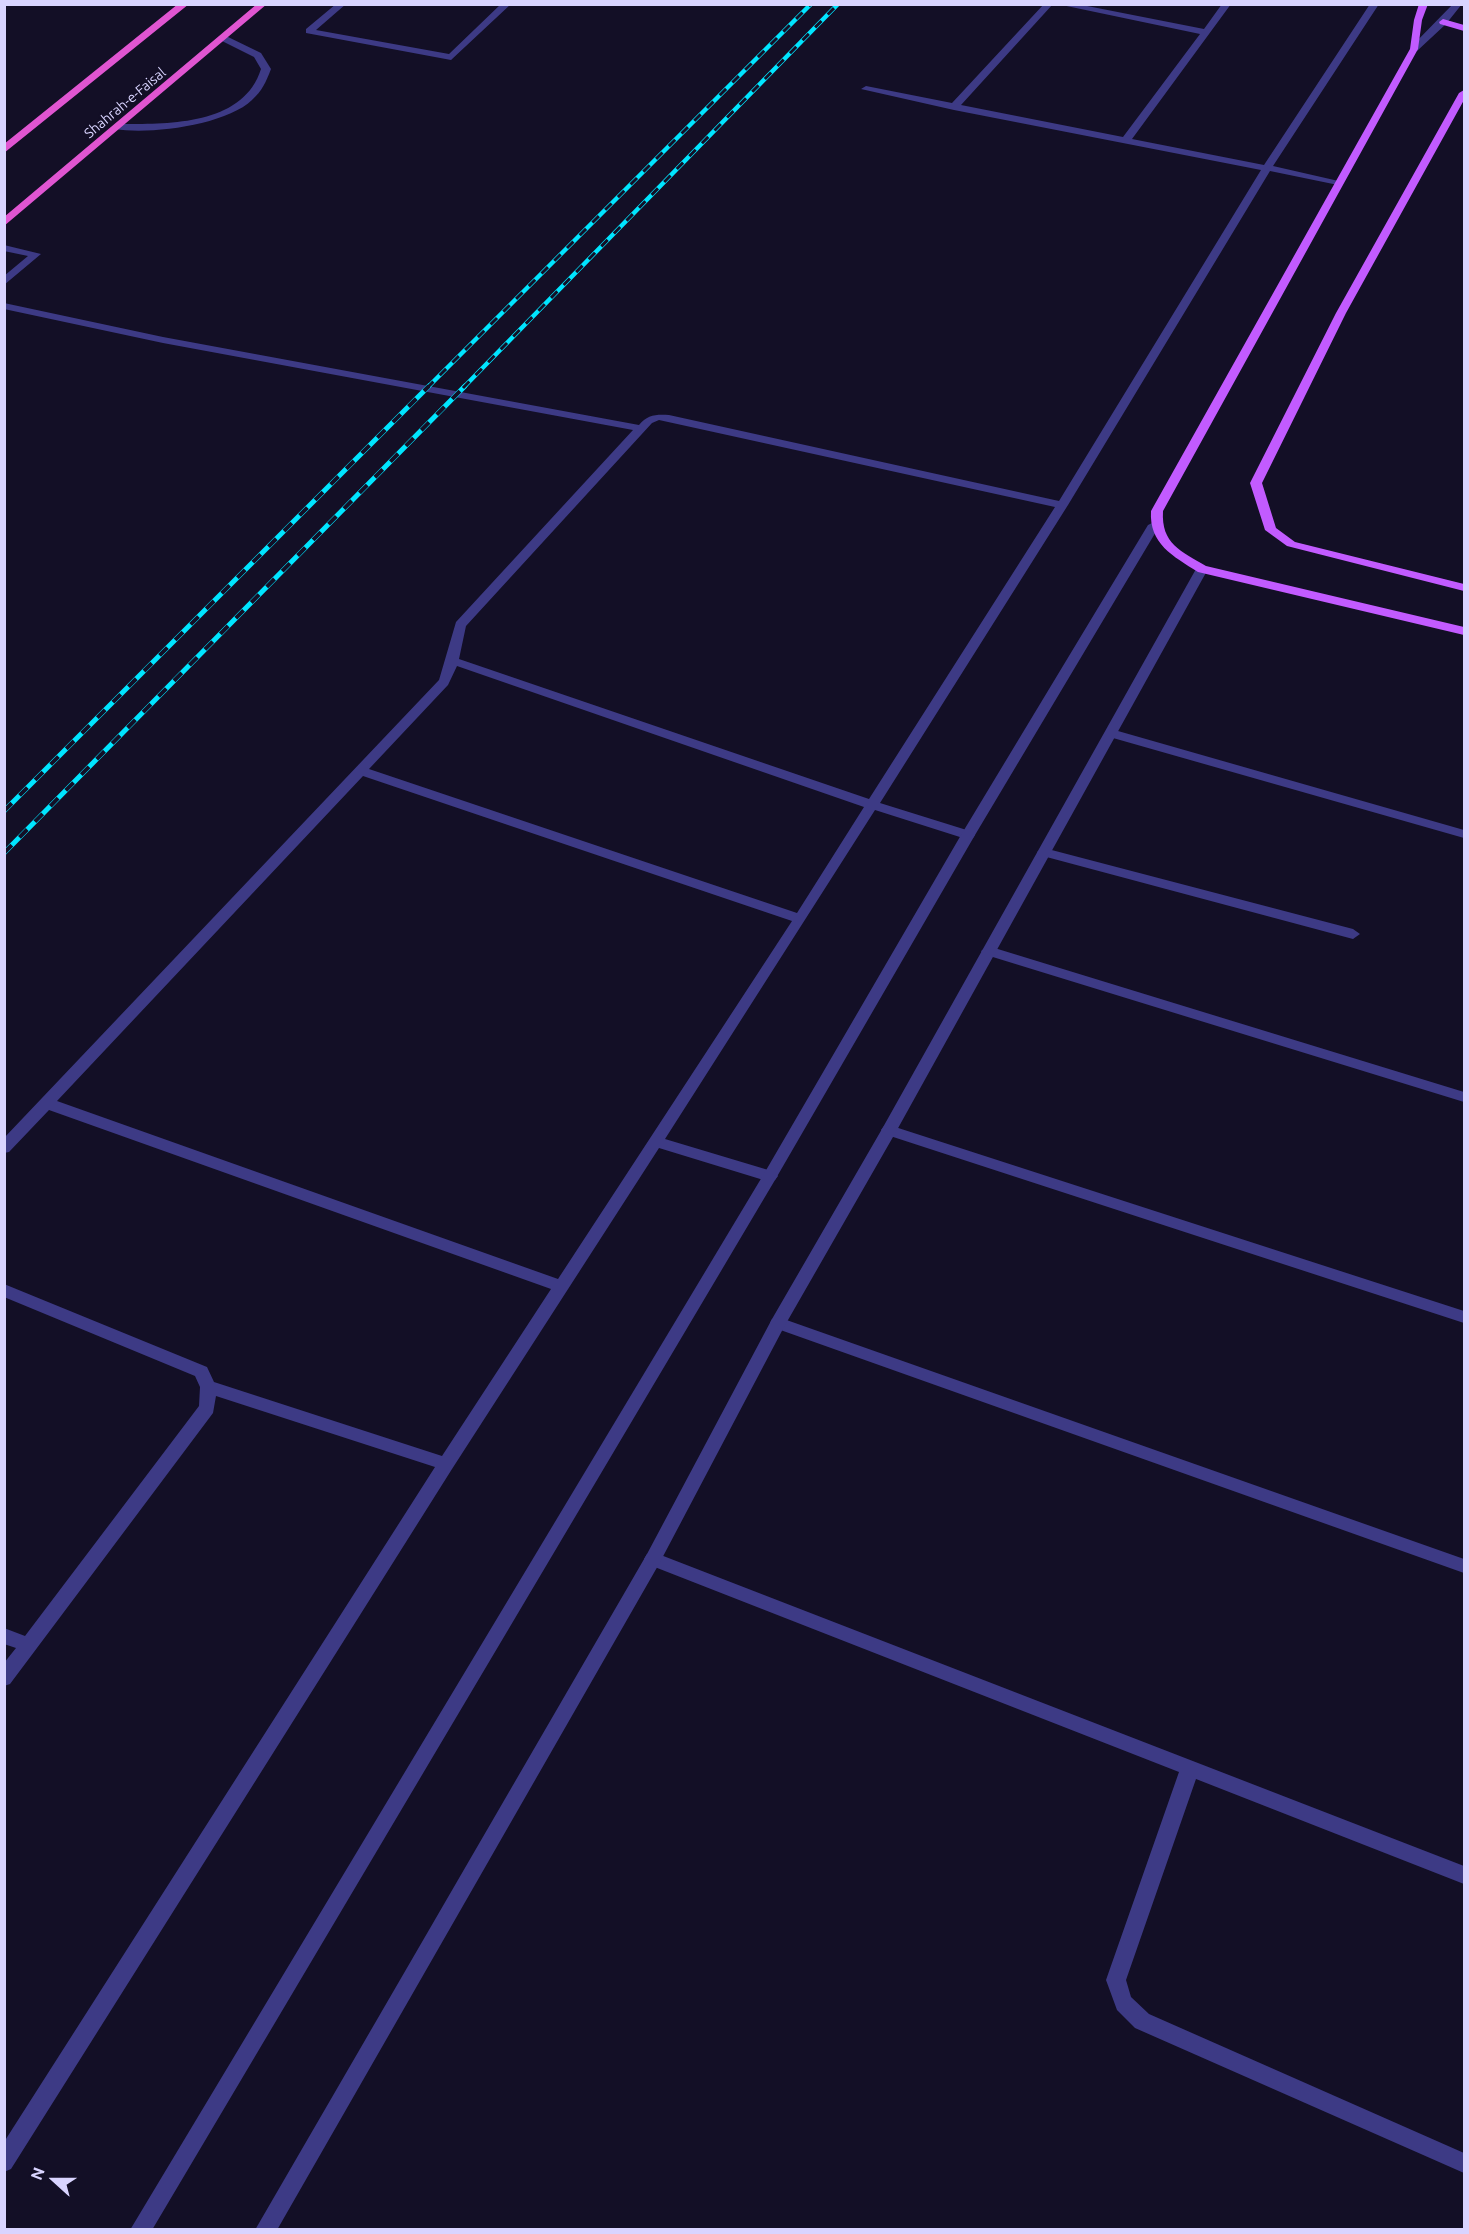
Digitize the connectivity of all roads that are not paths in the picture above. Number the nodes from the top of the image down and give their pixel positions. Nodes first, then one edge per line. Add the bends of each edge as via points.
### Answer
1 (185, 4) edge
2 (263, 4) edge
3 (342, 4) edge
4 (507, 4) edge
5 (1049, 4) edge
6 (1061, 4) edge
7 (1227, 4) edge
8 (1375, 4) edge
9 (1424, 4) edge
10 (1458, 4) edge
11 (1443, 22) junction
12 (1464, 28) edge
13 (1206, 32) junction
14 (223, 38) junction
15 (1414, 49) junction
16 (866, 90) dead end
17 (1464, 93) edge
18 (954, 107) junction
19 (118, 127) junction
20 (1126, 140) junction
21 (4, 150) edge
22 (1267, 168) junction
23 (1338, 182) junction
24 (4, 223) edge
25 (4, 248) edge
26 (4, 282) edge
27 (4, 306) edge
28 (639, 428) junction
29 (1062, 505) junction
30 (1154, 525) junction
31 (1202, 569) junction
32 (1464, 587) edge
33 (1464, 631) edge
34 (453, 661) junction
35 (1111, 733) junction
36 (359, 770) junction
37 (873, 805) junction
38 (1464, 834) edge
39 (968, 835) junction
40 (1044, 852) junction
41 (800, 920) junction
42 (1353, 934) dead end
43 (988, 951) junction
44 (1464, 1097) edge
45 (46, 1103) junction
46 (889, 1130) junction
47 (657, 1142) junction
48 (4, 1148) edge
49 (770, 1176) junction
50 (562, 1287) junction
51 (4, 1290) edge
52 (1464, 1317) edge
53 (778, 1323) junction
54 (208, 1387) junction
55 (446, 1464) junction
56 (653, 1559) junction
57 (1464, 1566) edge
58 (4, 1636) edge
59 (28, 1645) junction
60 (4, 1678) edge
61 (1190, 1768) junction
62 (1464, 1875) edge
63 (4, 2162) edge
64 (1464, 2163) edge
65 (140, 2229) edge
66 (265, 2229) edge

1 - 21 highway
2 - 14 highway, Shahrah-e-Faisal
3 - 4 street via 309,31 451,57
5 - 18 street
6 - 13 street
7 - 13 street
8 - 22 street
9 - 15 main road
10 - 11 street
11 - 12 main road
11 - 15 street
13 - 20 street
14 - 19 highway, Shahrah-e-Faisal
14 - 19 street via 258,55 266,69 260,86 241,104 206,120 169,127
15 - 23 main road
16 - 18 street
17 - 32 main road via 1341,313 1256,483 1271,530 1291,544
18 - 20 street
19 - 24 highway, Shahrah-e-Faisal
20 - 22 street
22 - 23 street
22 - 29 street
23 - 30 main road via 1156,511
25 - 26 street via 36,254
27 - 28 street via 163,340
28 - 29 street via 658,417 669,418
28 - 34 street via 460,625 453,640
29 - 37 street
30 - 31 main road via 1165,545
30 - 39 street
31 - 33 main road
31 - 35 street
34 - 36 street via 444,681
34 - 37 street
35 - 38 street
35 - 40 street
36 - 41 street
36 - 45 street
37 - 39 street
37 - 41 street
39 - 49 street
40 - 42 street
40 - 43 street
41 - 47 street
43 - 44 street
43 - 46 street
45 - 48 street
45 - 50 street
46 - 52 street
46 - 53 street
47 - 49 street
47 - 50 street
49 - 65 street
50 - 55 street
51 - 54 street via 201,1372
53 - 56 street
53 - 57 street
54 - 55 street
54 - 59 street via 207,1408
55 - 63 street
56 - 61 street
56 - 66 street
58 - 59 street
59 - 60 street
61 - 62 street
61 - 64 street via 1116,1980 1118,1996 1128,2011 1142,2021

